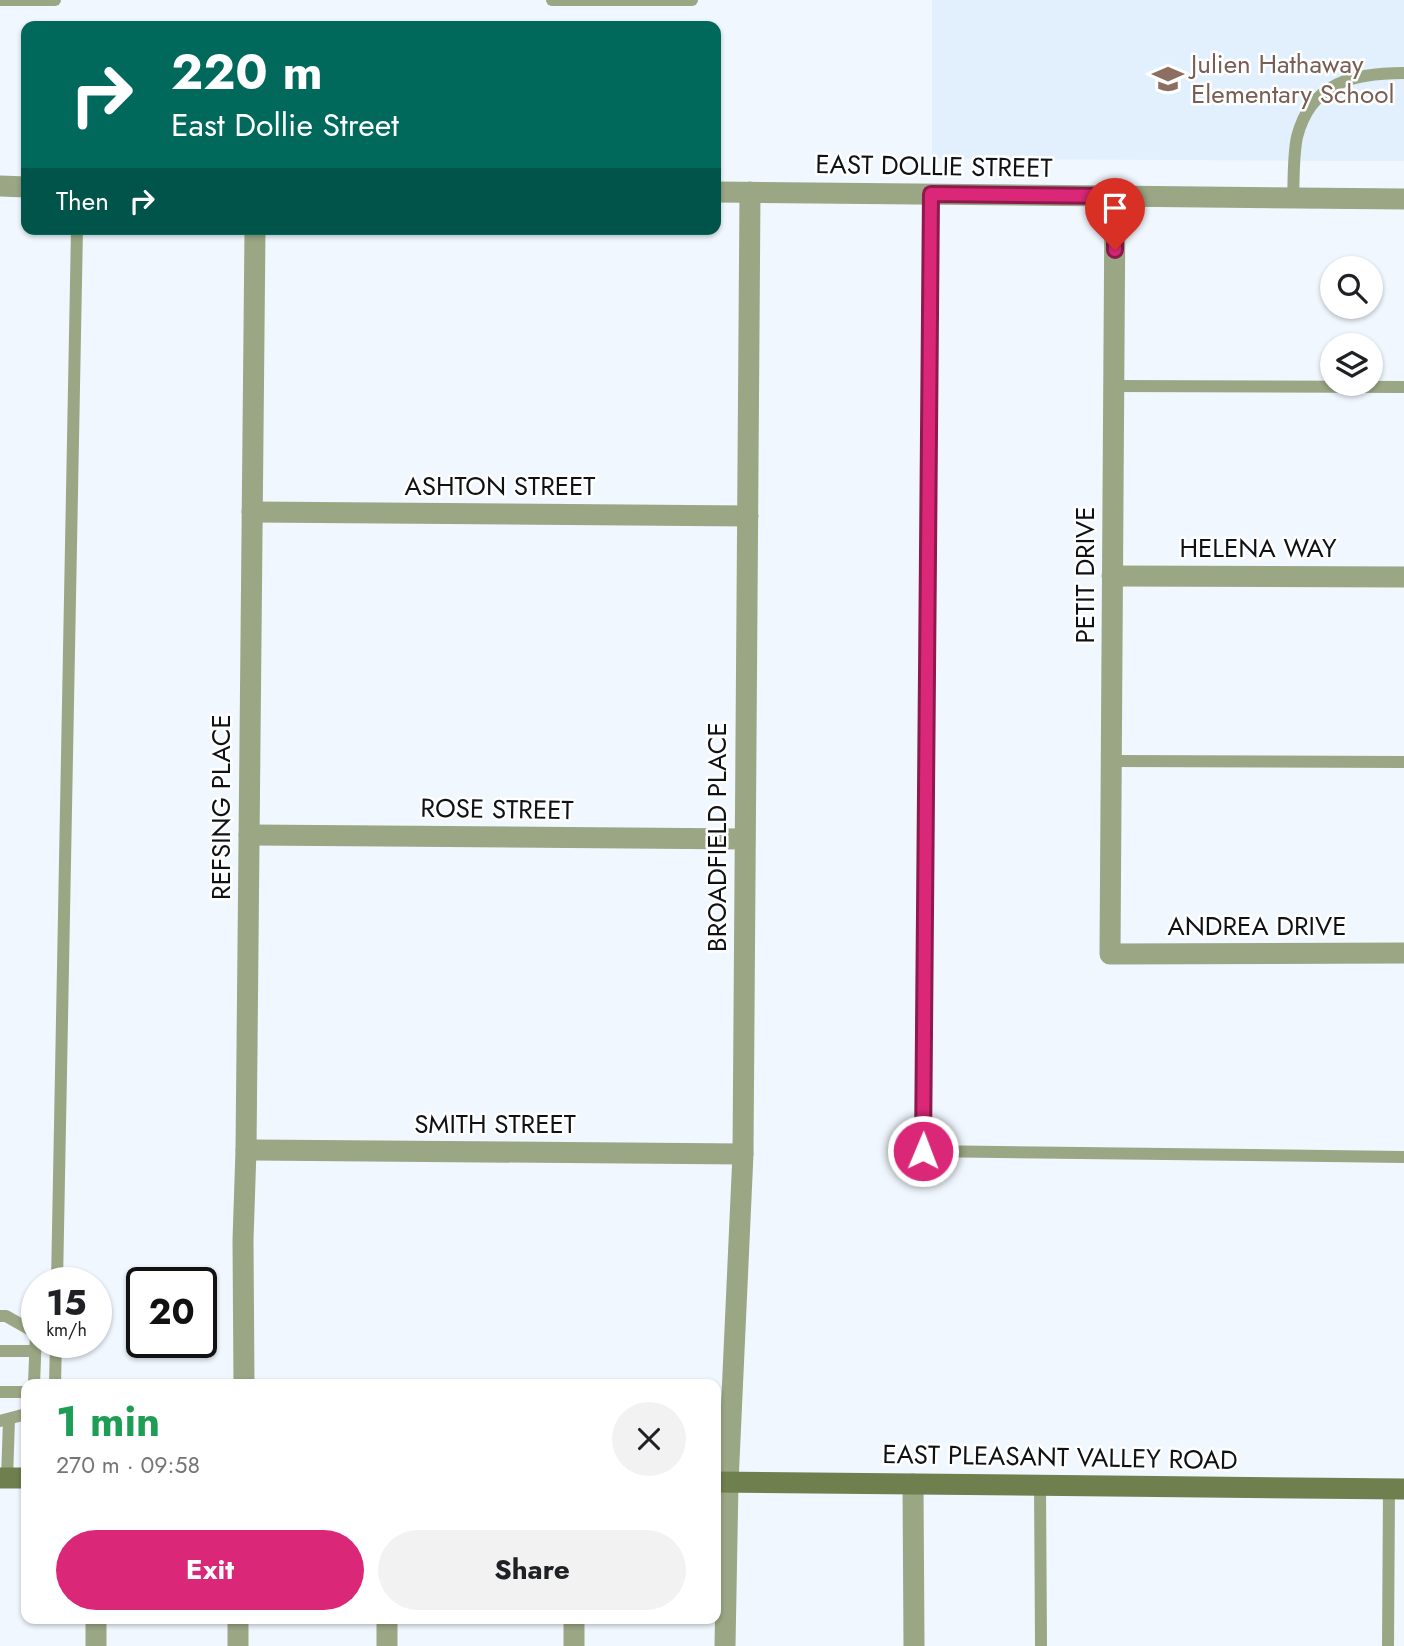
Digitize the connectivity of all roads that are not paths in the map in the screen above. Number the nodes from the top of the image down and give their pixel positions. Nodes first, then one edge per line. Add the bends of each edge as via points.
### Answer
1 (0, 0) edge
2 (55, 0) edge
3 (552, 0) edge
4 (692, 0) edge
5 (1404, 73) edge
6 (0, 186) edge
7 (21, 187) edge
8 (721, 192) edge
9 (750, 192) junction
10 (931, 194) junction
11 (1115, 196) junction
12 (1293, 198) junction
13 (1404, 199) edge
14 (77, 235) edge
15 (255, 235) edge
16 (1114, 386) junction
17 (1404, 387) edge
18 (252, 512) junction
19 (748, 516) junction
20 (1112, 576) junction
21 (1404, 577) edge
22 (1112, 761) junction
23 (1404, 762) edge
24 (249, 835) junction
25 (745, 839) junction
26 (1404, 953) edge
27 (1110, 954) joint
28 (246, 1150) junction
29 (743, 1154) junction
30 (1404, 1157) edge
31 (57, 1267) edge
32 (0, 1316) edge
33 (21, 1324) edge
34 (0, 1351) edge
35 (21, 1351) edge
36 (36, 1358) edge
37 (55, 1358) edge
38 (35, 1366) junction
39 (55, 1367) junction
40 (34, 1379) edge
41 (55, 1379) edge
42 (244, 1379) edge
43 (0, 1392) edge
44 (21, 1392) edge
45 (5, 1420) edge
46 (11, 1478) edge
47 (722, 1483) edge
48 (913, 1484) junction
49 (1040, 1485) junction
50 (1397, 1489) edge
51 (96, 1624) edge
52 (238, 1624) edge
53 (387, 1624) edge
54 (575, 1624) edge
55 (96, 1646) edge
56 (238, 1646) edge
57 (387, 1646) edge
58 (574, 1646) edge
59 (725, 1646) edge
60 (914, 1646) edge
61 (1041, 1646) edge
62 (1388, 1646) edge

1 - 2 lane
3 - 4 lane
5 - 12 lane via 1340,81 1319,94 1297,138
6 - 7 street
8 - 9 street, EAST DOLLIE STREET
9 - 10 street, EAST DOLLIE STREET
9 - 19 street, BROADFIELD PLACE
10 - 11 street, EAST DOLLIE STREET
10 - 30 lane via 923,1151
11 - 12 street, EAST DOLLIE STREET
11 - 16 street, PETIT DRIVE
12 - 13 street, EAST DOLLIE STREET
14 - 31 lane
15 - 18 street, REFSING PLACE
16 - 17 lane
16 - 20 street, PETIT DRIVE
18 - 19 street, ASHTON STREET
18 - 24 street, REFSING PLACE
19 - 25 street, BROADFIELD PLACE
20 - 21 street, HELENA WAY
20 - 22 street, PETIT DRIVE
22 - 23 lane
22 - 27 street, PETIT DRIVE
24 - 25 street, ROSE STREET
24 - 28 street, REFSING PLACE
25 - 29 street, BROADFIELD PLACE
26 - 27 street, ANDREA DRIVE
28 - 29 street, SMITH STREET
28 - 42 street, REFSING PLACE
29 - 47 street, BROADFIELD PLACE
32 - 33 lane
34 - 35 lane
36 - 38 lane
37 - 39 lane
38 - 39 lane
38 - 40 lane
39 - 41 lane
43 - 44 lane
45 - 46 lane
47 - 48 main road, EAST PLEASANT VALLEY ROAD
47 - 59 street, BROADFIELD PLACE
48 - 49 main road, EAST PLEASANT VALLEY ROAD
48 - 60 street
49 - 50 main road, EAST PLEASANT VALLEY ROAD
49 - 61 lane
50 - 62 lane
51 - 55 street
52 - 56 street
53 - 57 street
54 - 58 street

